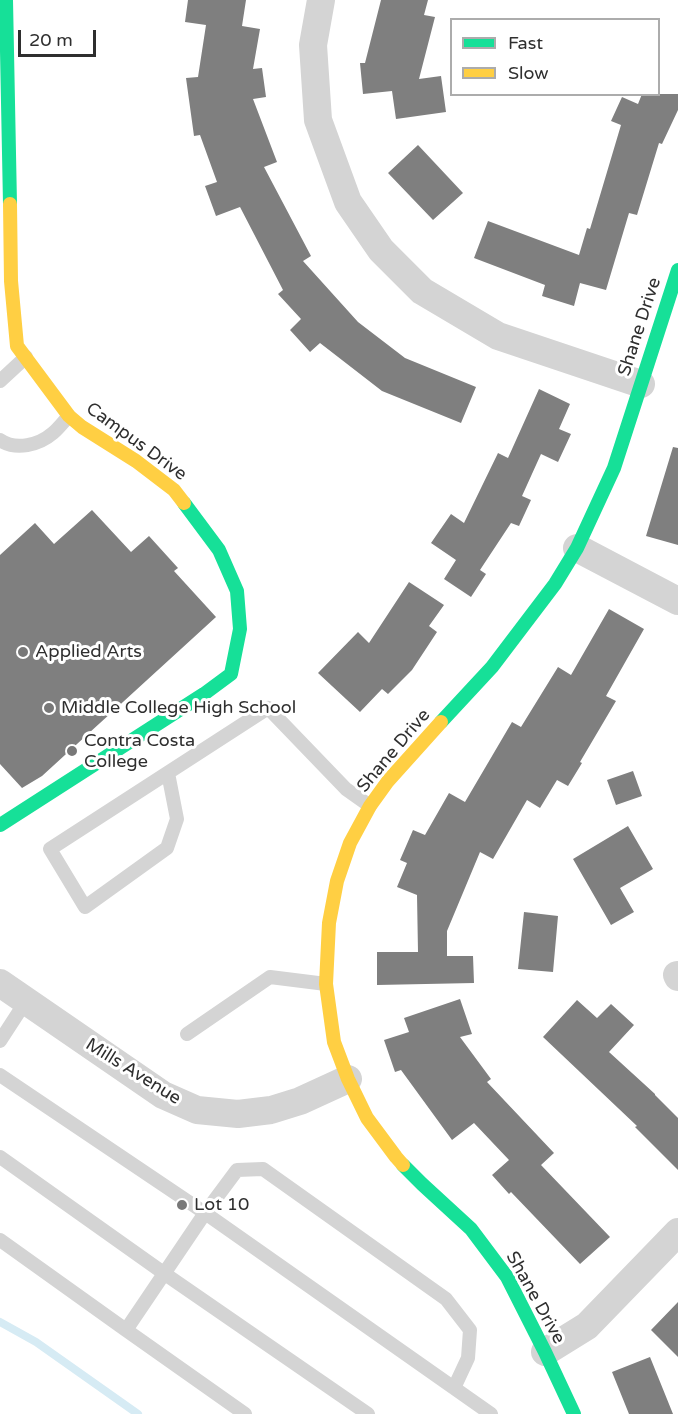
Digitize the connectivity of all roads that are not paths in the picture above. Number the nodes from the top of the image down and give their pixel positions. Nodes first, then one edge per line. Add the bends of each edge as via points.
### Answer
1 (321, 0) edge
2 (4, 5) edge
3 (678, 270) edge
4 (26, 357) junction
5 (0, 381) edge
6 (641, 384) junction
7 (69, 416) junction
8 (0, 440) edge
9 (577, 548) junction
10 (678, 601) edge
11 (168, 773) junction
12 (370, 806) junction
13 (0, 825) edge
14 (0, 983) edge
15 (326, 984) junction
16 (26, 1001) junction
17 (187, 1034) dead end
18 (0, 1041) edge
19 (0, 1075) edge
20 (348, 1079) junction
21 (0, 1157) edge
22 (205, 1214) junction
23 (678, 1232) edge
24 (0, 1240) edge
25 (165, 1274) junction
26 (126, 1330) junction
27 (544, 1352) junction
28 (454, 1388) junction
29 (244, 1414) edge
30 (368, 1414) edge
31 (491, 1414) edge
32 (574, 1414) edge

1 - 6 street via 313,45 318,120 348,202 381,250 422,291 498,336
2 - 4 street, Campus Drive via 11,281 17,346
3 - 6 street, Shane Drive
4 - 5 lane
4 - 7 street, Campus Drive
6 - 9 street, Shane Drive via 614,468
7 - 8 lane via 39,442 23,446
7 - 13 street, Campus Drive via 174,490 219,550 237,591 240,629 231,674
9 - 10 street
9 - 12 street, Shane Drive via 555,584 492,667 422,742
11 - 11 lane via 50,849 85,907 167,848 177,819
11 - 12 lane via 268,708 346,789
12 - 15 street, Shane Drive via 350,843 337,881 329,923
14 - 16 street, Mills Avenue
15 - 17 lane via 270,977
15 - 20 street, Shane Drive via 334,1042
16 - 18 lane
16 - 20 street, Mills Avenue via 163,1095 197,1110 238,1114 271,1110
19 - 22 lane
20 - 27 street, Shane Drive via 367,1118 396,1157 471,1229 507,1277
21 - 25 lane
22 - 25 lane
22 - 28 lane
22 - 28 lane via 237,1170 263,1169 446,1299 470,1330 468,1358
23 - 27 street via 587,1326
24 - 26 lane
25 - 26 lane
25 - 30 lane
26 - 29 lane
27 - 32 street, Shane Drive
28 - 31 lane

